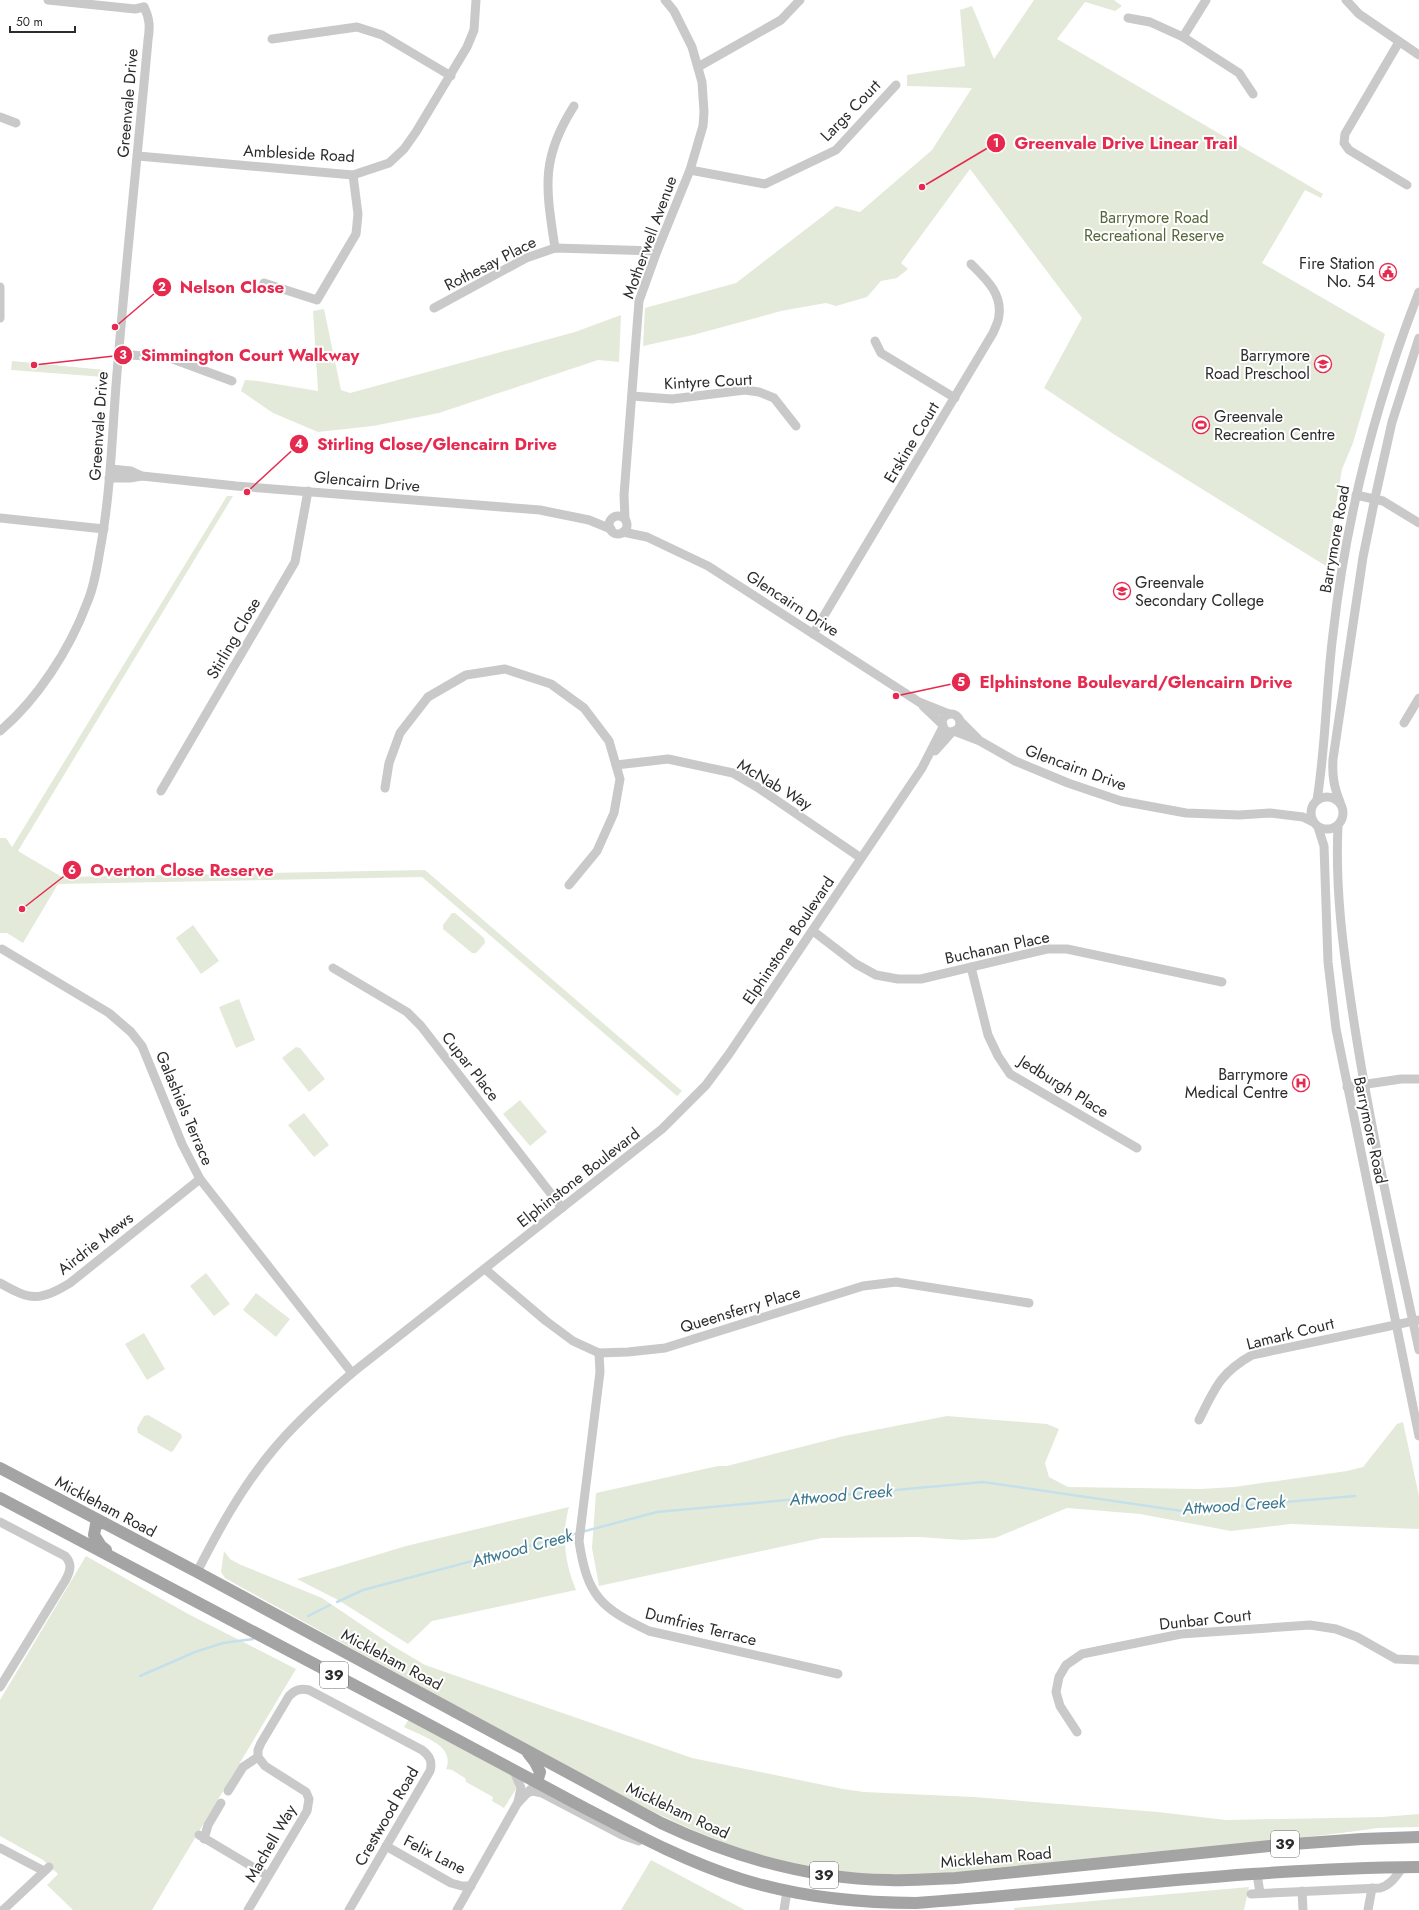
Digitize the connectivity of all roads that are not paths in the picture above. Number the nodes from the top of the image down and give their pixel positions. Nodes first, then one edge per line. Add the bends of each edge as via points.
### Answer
1 (48, 0) edge
2 (476, 0) edge
3 (665, 0) edge
4 (800, 0) edge
5 (1206, 0) edge
6 (1346, 0) edge
7 (146, 4) edge
8 (1128, 18) dead end
9 (1183, 37) junction
10 (272, 39) dead end
11 (1399, 42) junction
12 (1419, 55) edge
13 (698, 68) junction
14 (451, 76) junction
15 (896, 85) dead end
16 (1253, 94) dead end
17 (574, 106) dead end
18 (0, 117) edge
19 (16, 124) dead end
20 (138, 156) junction
21 (690, 170) junction
22 (353, 175) junction
23 (1407, 185) dead end
24 (555, 248) junction
25 (657, 251) junction
26 (972, 264) dead end
27 (264, 283) dead end
28 (0, 287) edge
29 (1419, 292) edge
30 (434, 308) dead end
31 (0, 318) edge
32 (1419, 338) edge
33 (875, 341) dead end
34 (118, 354) junction
35 (232, 381) dead end
36 (632, 396) junction
37 (955, 398) junction
38 (796, 426) dead end
39 (110, 473) junction
40 (308, 491) junction
41 (1356, 495) junction
42 (1374, 498) junction
43 (0, 518) edge
44 (620, 519) junction
45 (590, 520) junction
46 (1419, 523) edge
47 (104, 529) junction
48 (611, 529) junction
49 (623, 532) junction
50 (647, 536) junction
51 (813, 634) junction
52 (1419, 698) edge
53 (919, 702) junction
54 (949, 714) junction
55 (960, 721) junction
56 (1404, 723) dead end
57 (943, 726) junction
58 (0, 731) edge
59 (953, 732) junction
60 (980, 741) junction
61 (929, 758) junction
62 (616, 765) junction
63 (385, 788) dead end
64 (161, 791) dead end
65 (1340, 802) junction
66 (1315, 803) junction
67 (1284, 815) junction
68 (1316, 824) junction
69 (1338, 826) junction
70 (861, 858) junction
71 (569, 885) dead end
72 (813, 931) junction
73 (2, 949) dead end
74 (971, 967) junction
75 (333, 968) dead end
76 (1222, 982) dead end
77 (1419, 1079) edge
78 (1363, 1084) junction
79 (1347, 1087) junction
80 (1137, 1148) dead end
81 (200, 1179) junction
82 (562, 1208) junction
83 (485, 1269) junction
84 (0, 1283) edge
85 (1029, 1303) dead end
86 (1416, 1320) edge
87 (1396, 1323) junction
88 (1419, 1350) edge
89 (599, 1353) junction
90 (352, 1373) junction
91 (1199, 1420) dead end
92 (1419, 1436) edge
93 (0, 1468) edge
94 (0, 1498) edge
95 (0, 1522) edge
96 (104, 1523) junction
97 (132, 1567) junction
98 (197, 1572) junction
99 (1419, 1660) edge
100 (838, 1674) dead end
101 (0, 1687) edge
102 (1077, 1732) dead end
103 (524, 1749) junction
104 (258, 1757) junction
105 (514, 1771) junction
106 (537, 1782) junction
107 (228, 1791) dead end
108 (527, 1794) junction
109 (221, 1803) dead end
110 (517, 1804) junction
111 (1419, 1837) edge
112 (386, 1846) junction
113 (0, 1848) edge
114 (669, 1851) junction
115 (1403, 1867) junction
116 (1419, 1867) edge
117 (1258, 1874) junction
118 (268, 1876) junction
119 (472, 1886) junction
120 (1372, 1888) junction
121 (787, 1891) junction
122 (1302, 1891) junction
123 (1260, 1893) junction
124 (1251, 1894) dead end
125 (3, 1910) edge
126 (248, 1910) edge
127 (349, 1910) edge
128 (457, 1910) edge
129 (784, 1910) edge
130 (1303, 1910) edge
131 (1368, 1910) edge

1 - 7 street via 135,9
2 - 14 street, Ambleside Road via 474,30
3 - 13 street, Motherwell Avenue via 674,10 692,47
4 - 13 street via 781,20
5 - 9 street
6 - 11 street via 1359,14
7 - 20 street, Greenvale Drive via 150,27
8 - 9 street via 1150,22
9 - 16 street via 1239,73
10 - 14 street via 357,27 382,35
11 - 12 street
11 - 23 street via 1345,134 1344,143 1349,150
13 - 21 street, Motherwell Avenue via 702,82 703,126
14 - 22 street, Ambleside Road via 404,149 389,163
15 - 21 street, Largs Court via 836,150 765,184
17 - 24 street via 562,125 551,152 547,179
18 - 19 street
20 - 22 street, Ambleside Road
20 - 34 street, Greenvale Drive
21 - 25 street, Motherwell Avenue
22 - 27 street via 358,214 356,234 317,300
24 - 25 street, Rothesay Place
24 - 30 street, Rothesay Place via 526,258
25 - 36 street, Motherwell Avenue via 639,301
26 - 37 street, Erskine Court via 998,298 999,315 993,333
28 - 31 street
29 - 41 street, Barrymore Road via 1390,374
32 - 42 street, Barrymore Road via 1392,422
33 - 37 street via 881,353
34 - 35 street via 170,358
34 - 39 street, Greenvale Drive
36 - 38 street, Kintyre Court via 672,399 745,390 759,392 774,398
36 - 44 street, Motherwell Avenue
37 - 51 street, Erskine Court
39 - 40 street, Glencairn Drive via 130,478 142,476
39 - 47 street, Greenvale Drive
40 - 45 street, Glencairn Drive via 540,510
40 - 64 street, Stirling Close via 295,562
41 - 42 street
41 - 66 street, Barrymore Road via 1333,633
42 - 46 street
42 - 65 street, Barrymore Road via 1333,759 1333,786
43 - 47 street
44 - 45 street, Glencairn Drive
44 - 48 street via 610,522
44 - 49 street via 627,526
44 - 50 street, Glencairn Drive
45 - 48 street, Glencairn Drive
47 - 58 street, Greenvale Drive via 88,603 71,638 54,668 30,700
48 - 49 street, Glencairn Drive via 618,533
49 - 50 street, Glencairn Drive
50 - 51 street, Glencairn Drive via 708,566
51 - 53 street, Glencairn Drive
52 - 56 street
53 - 54 street, Glencairn Drive
53 - 57 street, Glencairn Drive
54 - 55 street via 955,714
54 - 57 street via 945,717
55 - 59 street via 960,726
55 - 60 street, Glencairn Drive
57 - 59 street
57 - 61 street, Elphinstone Boulevard
59 - 60 street, Glencairn Drive
59 - 61 street, Elphinstone Boulevard
60 - 67 street, Glencairn Drive via 1015,761 1120,801 1186,813
61 - 70 street, Elphinstone Boulevard
62 - 63 street via 609,741 584,708 551,684 505,670 466,675 428,697 400,733 389,763
62 - 70 street, McNab Way via 668,759 732,774 757,787
62 - 71 street via 620,779 614,813 597,851
65 - 66 street via 1327,796
65 - 69 street via 1344,815
66 - 67 street, Glencairn Drive via 1303,811
66 - 68 street via 1311,816
67 - 68 street, Glencairn Drive via 1303,817
68 - 69 street via 1328,830
68 - 79 street, Barrymore Road via 1324,846 1328,962 1336,1029
69 - 78 street, Barrymore Road via 1341,933
70 - 72 street, Elphinstone Boulevard
72 - 74 street, Buchanan Place via 856,964 876,975 898,979 921,979
72 - 82 street, Elphinstone Boulevard via 706,1085 662,1129
73 - 81 street, Galashiels Terrace via 110,1013 131,1032 142,1046 182,1144
74 - 76 street, Buchanan Place via 1047,949 1067,949
74 - 80 street, Jedburgh Place via 988,1035 1010,1074
75 - 82 street, Cupar Place via 407,1012 421,1026
77 - 78 street
78 - 79 street
78 - 86 street, Barrymore Road
79 - 87 street, Barrymore Road
81 - 84 street, Airdrie Mews via 58,1291 25,1296
81 - 90 street, Galashiels Terrace
82 - 83 street, Elphinstone Boulevard
83 - 89 street, Queensferry Place via 573,1341
83 - 90 street, Elphinstone Boulevard
85 - 89 street, Queensferry Place via 896,1282 863,1286 665,1348
86 - 87 street, Lamark Court
86 - 88 street, Barrymore Road
87 - 91 street, Lamark Court via 1252,1356 1234,1365 1218,1382
87 - 92 street, Barrymore Road
89 - 100 street, Dumfries Terrace via 600,1372 579,1541 590,1586 605,1605 625,1620 649,1631
90 - 98 street, Elphinstone Boulevard via 309,1411 268,1456 226,1516
93 - 96 main road, Mickleham Road / 39
94 - 97 main road, 39
95 - 101 street via 65,1556 70,1568 65,1581
96 - 97 main road via 95,1526 94,1535 97,1541
96 - 98 main road, Mickleham Road / 39
97 - 105 main road, 39
98 - 103 main road, Mickleham Road / 39
99 - 102 street, Dunbar Court via 1396,1659 1357,1637 1336,1629 1310,1625 1173,1635 1082,1654 1066,1665 1059,1677 1056,1692 1060,1706
103 - 106 main road via 540,1772
103 - 111 main road, Mickleham Road / 39 via 661,1823 713,1846 792,1870 858,1879 956,1878 1279,1845
104 - 107 street via 243,1767
104 - 112 street, Crestwood Road via 261,1743 289,1696 295,1690 302,1689 429,1756 432,1762 430,1771
104 - 118 street, Machell Way via 264,1766 303,1789 310,1799 307,1811
105 - 106 main road, 39
105 - 110 street via 522,1788
106 - 108 street
106 - 114 main road, 39
108 - 110 street
108 - 114 street via 533,1791 542,1793 622,1834
109 - 118 street via 201,1837
110 - 119 street
112 - 119 street, Felix Lane via 451,1883
112 - 127 street, Crestwood Road
113 - 125 street via 47,1869
114 - 121 main road, 39 via 721,1872
115 - 116 main road, 39
115 - 117 main road, 39
115 - 120 street via 1387,1886
117 - 121 main road, 39 via 916,1903 859,1902
117 - 123 street
118 - 126 street, Machell Way
119 - 128 street
120 - 122 street
120 - 131 street
121 - 129 street
122 - 123 street
122 - 130 street
123 - 124 street

